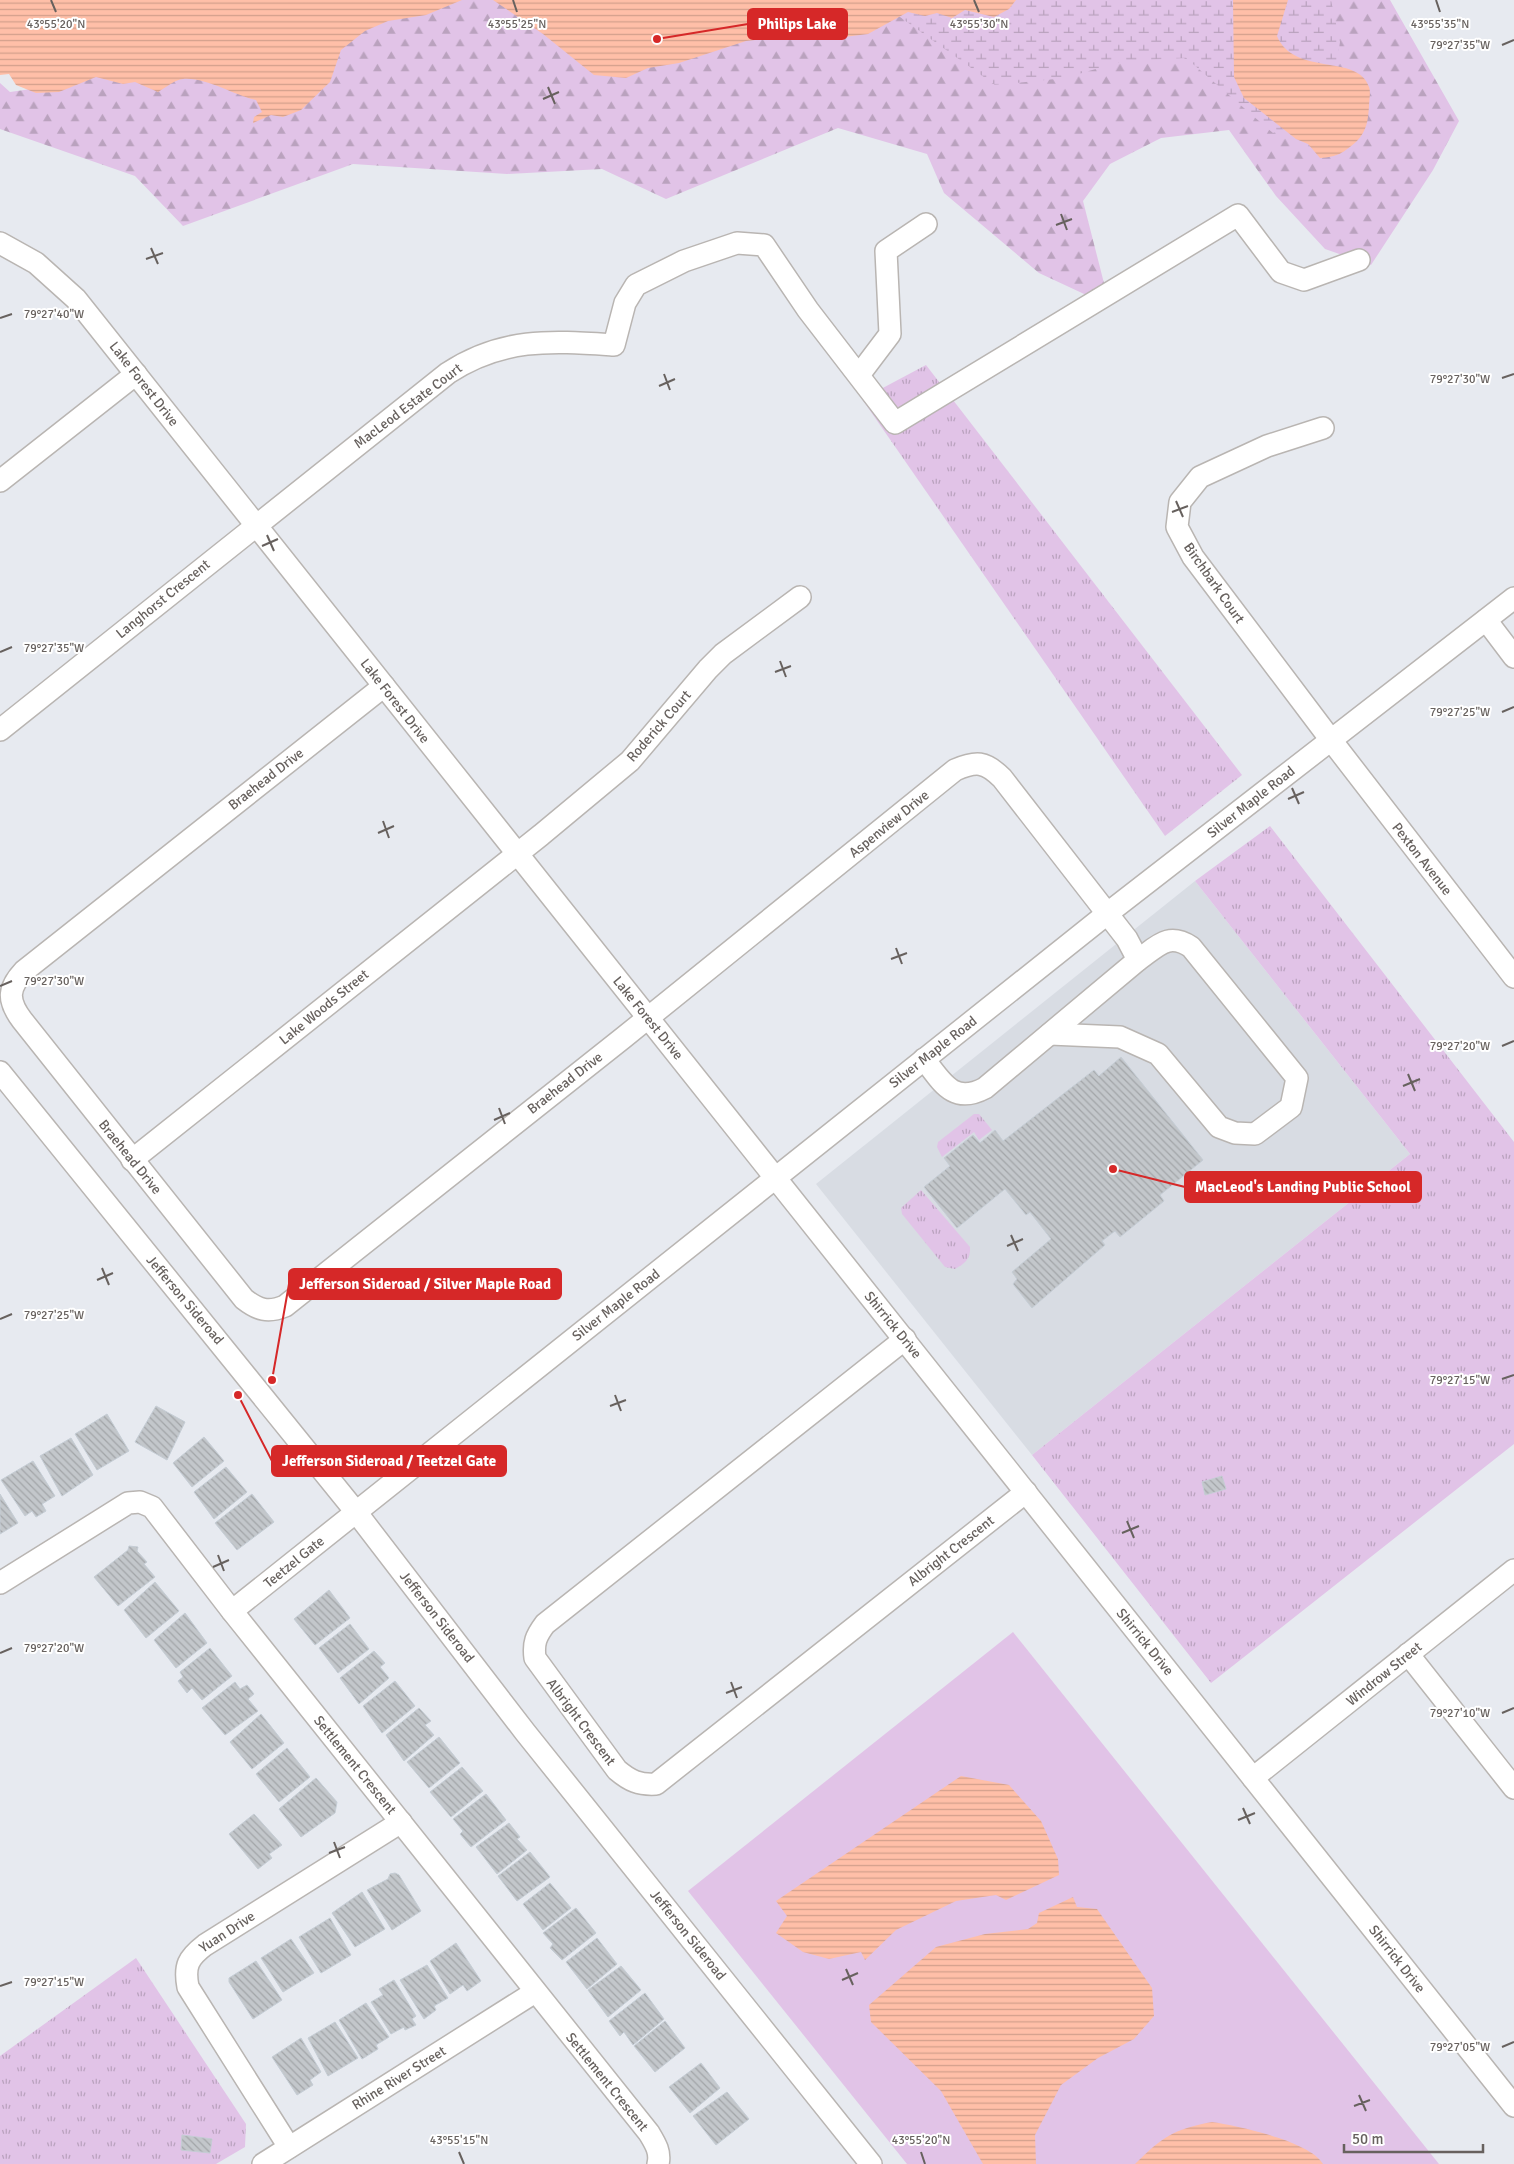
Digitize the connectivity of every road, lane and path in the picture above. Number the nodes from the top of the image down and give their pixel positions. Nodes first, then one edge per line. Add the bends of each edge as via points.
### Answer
1 (926, 224) dead end
2 (0, 243) edge
3 (1360, 260) dead end
4 (136, 374) junction
5 (859, 376) junction
6 (1323, 428) dead end
7 (0, 482) edge
8 (256, 525) junction
9 (800, 597) dead end
10 (1514, 598) edge
11 (1486, 620) junction
12 (1514, 658) edge
13 (384, 686) junction
14 (0, 730) edge
15 (1331, 740) junction
16 (516, 854) junction
17 (1108, 913) junction
18 (1138, 960) junction
19 (1514, 977) edge
20 (647, 1018) junction
21 (1050, 1034) junction
22 (924, 1059) junction
23 (0, 1072) edge
24 (132, 1160) junction
25 (775, 1178) junction
26 (905, 1339) junction
27 (1026, 1492) junction
28 (356, 1512) junction
29 (1514, 1570) edge
30 (0, 1583) edge
31 (232, 1611) junction
32 (1408, 1654) junction
33 (1253, 1778) junction
34 (1514, 1788) edge
35 (401, 1822) junction
36 (536, 1992) junction
37 (1514, 2106) edge
38 (289, 2147) junction
39 (263, 2164) edge
40 (658, 2164) edge
41 (871, 2164) edge

1 - 5 street via 886,251 890,334
2 - 4 street, Lake Forest Drive via 36,263 71,293
3 - 5 street via 1304,280 1281,272 1238,215 895,422
4 - 7 street
4 - 8 street, Lake Forest Drive
5 - 8 street, MacLeod Estate Court via 808,310 764,245 737,243 684,261 636,285 625,303 614,345 532,342 462,364
6 - 15 street, Birchbark Court via 1267,446 1200,477 1180,502 1177,528 1193,557
8 - 13 street, Lake Forest Drive
8 - 14 street, Langhorst Crescent
9 - 16 street, Roderick Court via 723,654 630,761
10 - 11 street, Silver Maple Road
11 - 12 street
11 - 15 street, Silver Maple Road
13 - 16 street, Lake Forest Drive
13 - 24 street, Braehead Drive via 15,980 11,994 13,1008
15 - 17 street, Silver Maple Road
15 - 19 street, Pexton Avenue
16 - 20 street, Lake Forest Drive
16 - 24 street, Lake Woods Street
17 - 18 street, Aspenview Drive via 1128,939
17 - 20 street, Aspenview Drive via 1002,778 992,768 980,763 968,764 955,770
17 - 22 street, Silver Maple Road
18 - 21 street
18 - 21 street via 1165,942 1180,940 1191,947 1297,1078 1291,1107 1255,1134 1235,1133 1219,1127 1158,1054 1120,1037
20 - 24 street, Braehead Drive via 285,1306 275,1310 254,1307 244,1299
20 - 25 street, Lake Forest Drive
21 - 22 street via 975,1094 955,1093
22 - 25 street, Silver Maple Road
23 - 28 street, Jefferson Sideroad
25 - 26 street, Shirrick Drive
25 - 28 street, Silver Maple Road
26 - 27 street, Shirrick Drive
26 - 27 street, Albright Crescent via 536,1635 533,1646 535,1658 617,1770 629,1781 642,1785 656,1784
27 - 33 street, Shirrick Drive
28 - 31 street, Teetzel Gate
28 - 41 street, Jefferson Sideroad via 525,1732
29 - 32 street, Windrow Street
30 - 31 street, Settlement Crescent via 128,1503 140,1502 152,1507
31 - 35 street, Settlement Crescent
32 - 33 street, Windrow Street
32 - 34 street
33 - 37 street, Shirrick Drive
35 - 36 street, Settlement Crescent
35 - 38 street, Yuan Drive via 205,1945 188,1962 188,1987
36 - 38 street, Rhine River Street
36 - 40 street, Settlement Crescent via 649,2133 660,2158
38 - 39 street, Rhine River Street

